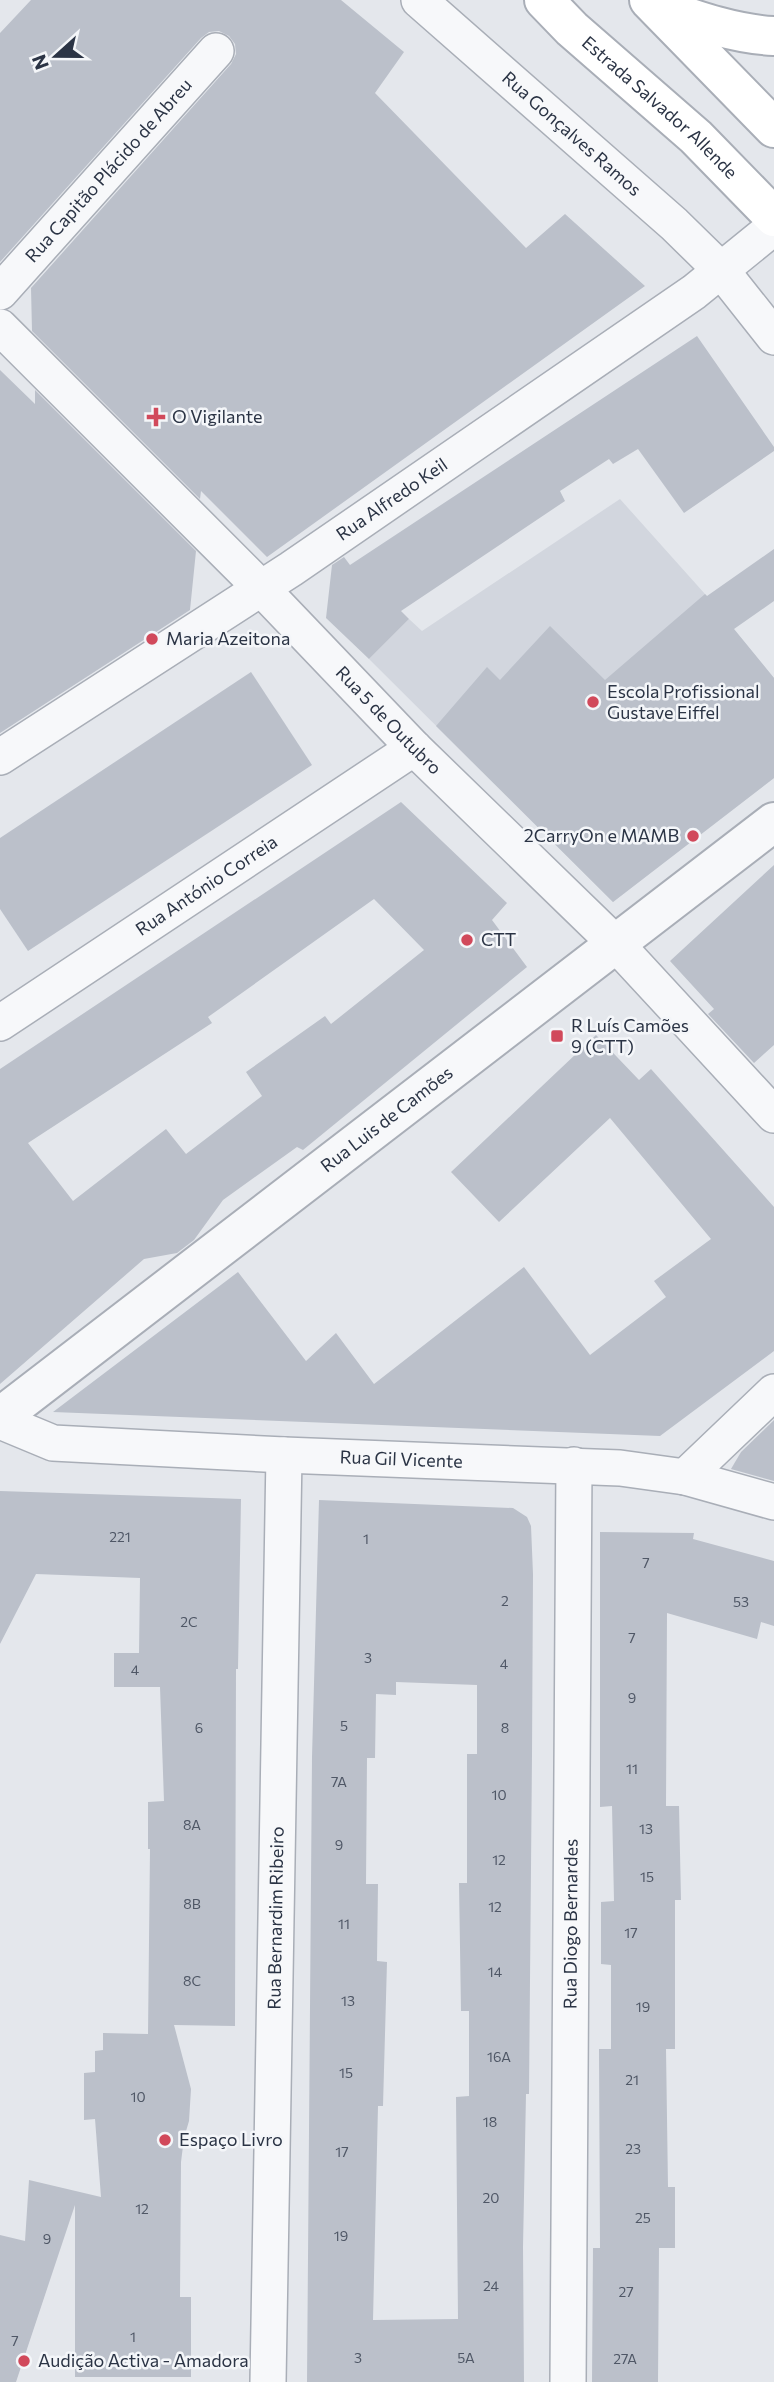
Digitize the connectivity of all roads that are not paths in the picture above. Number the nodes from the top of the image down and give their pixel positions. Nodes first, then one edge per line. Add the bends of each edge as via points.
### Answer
1 (419, 0) edge
2 (544, 0) edge
3 (652, 3) edge
4 (774, 36) edge
5 (216, 51) dead end
6 (774, 128) edge
7 (774, 217) edge
8 (774, 227) edge
9 (721, 270) junction
10 (0, 292) edge
11 (0, 327) edge
12 (774, 337) edge
13 (261, 588) junction
14 (414, 748) junction
15 (0, 757) edge
16 (774, 822) edge
17 (615, 943) junction
18 (0, 1023) edge
19 (774, 1115) edge
20 (774, 1392) edge
21 (0, 1419) edge
22 (284, 1455) junction
23 (574, 1465) junction
24 (685, 1477) junction
25 (774, 1502) edge
26 (268, 2382) edge
27 (568, 2382) edge

1 - 9 street, Rua Gonçalves Ramos
2 - 7 main road, Estrada Salvador Allende via 696,137
3 - 4 main road via 703,23
3 - 6 main road
5 - 10 street, Rua Capitão Plácido de Abreu
8 - 9 street, Rua Alfredo Keil
9 - 12 street, Rua Gonçalves Ramos
9 - 13 street, Rua Alfredo Keil
11 - 13 street, Rua 5 de Outubro
13 - 14 street, Rua 5 de Outubro
13 - 15 street, Rua Alfredo Keil
14 - 17 street, Rua 5 de Outubro
14 - 18 street, Rua António Correia
16 - 17 street, Rua Luis de Camões
17 - 19 street, Rua 5 de Outubro
17 - 21 street, Rua Luis de Camões
20 - 24 street
21 - 22 street, Rua Gil Vicente via 54,1443
22 - 23 street, Rua Gil Vicente
22 - 26 street, Rua Bernardim Ribeiro
23 - 24 street, Rua Gil Vicente
23 - 27 street, Rua Diogo Bernardes
24 - 25 street, Rua Gil Vicente

